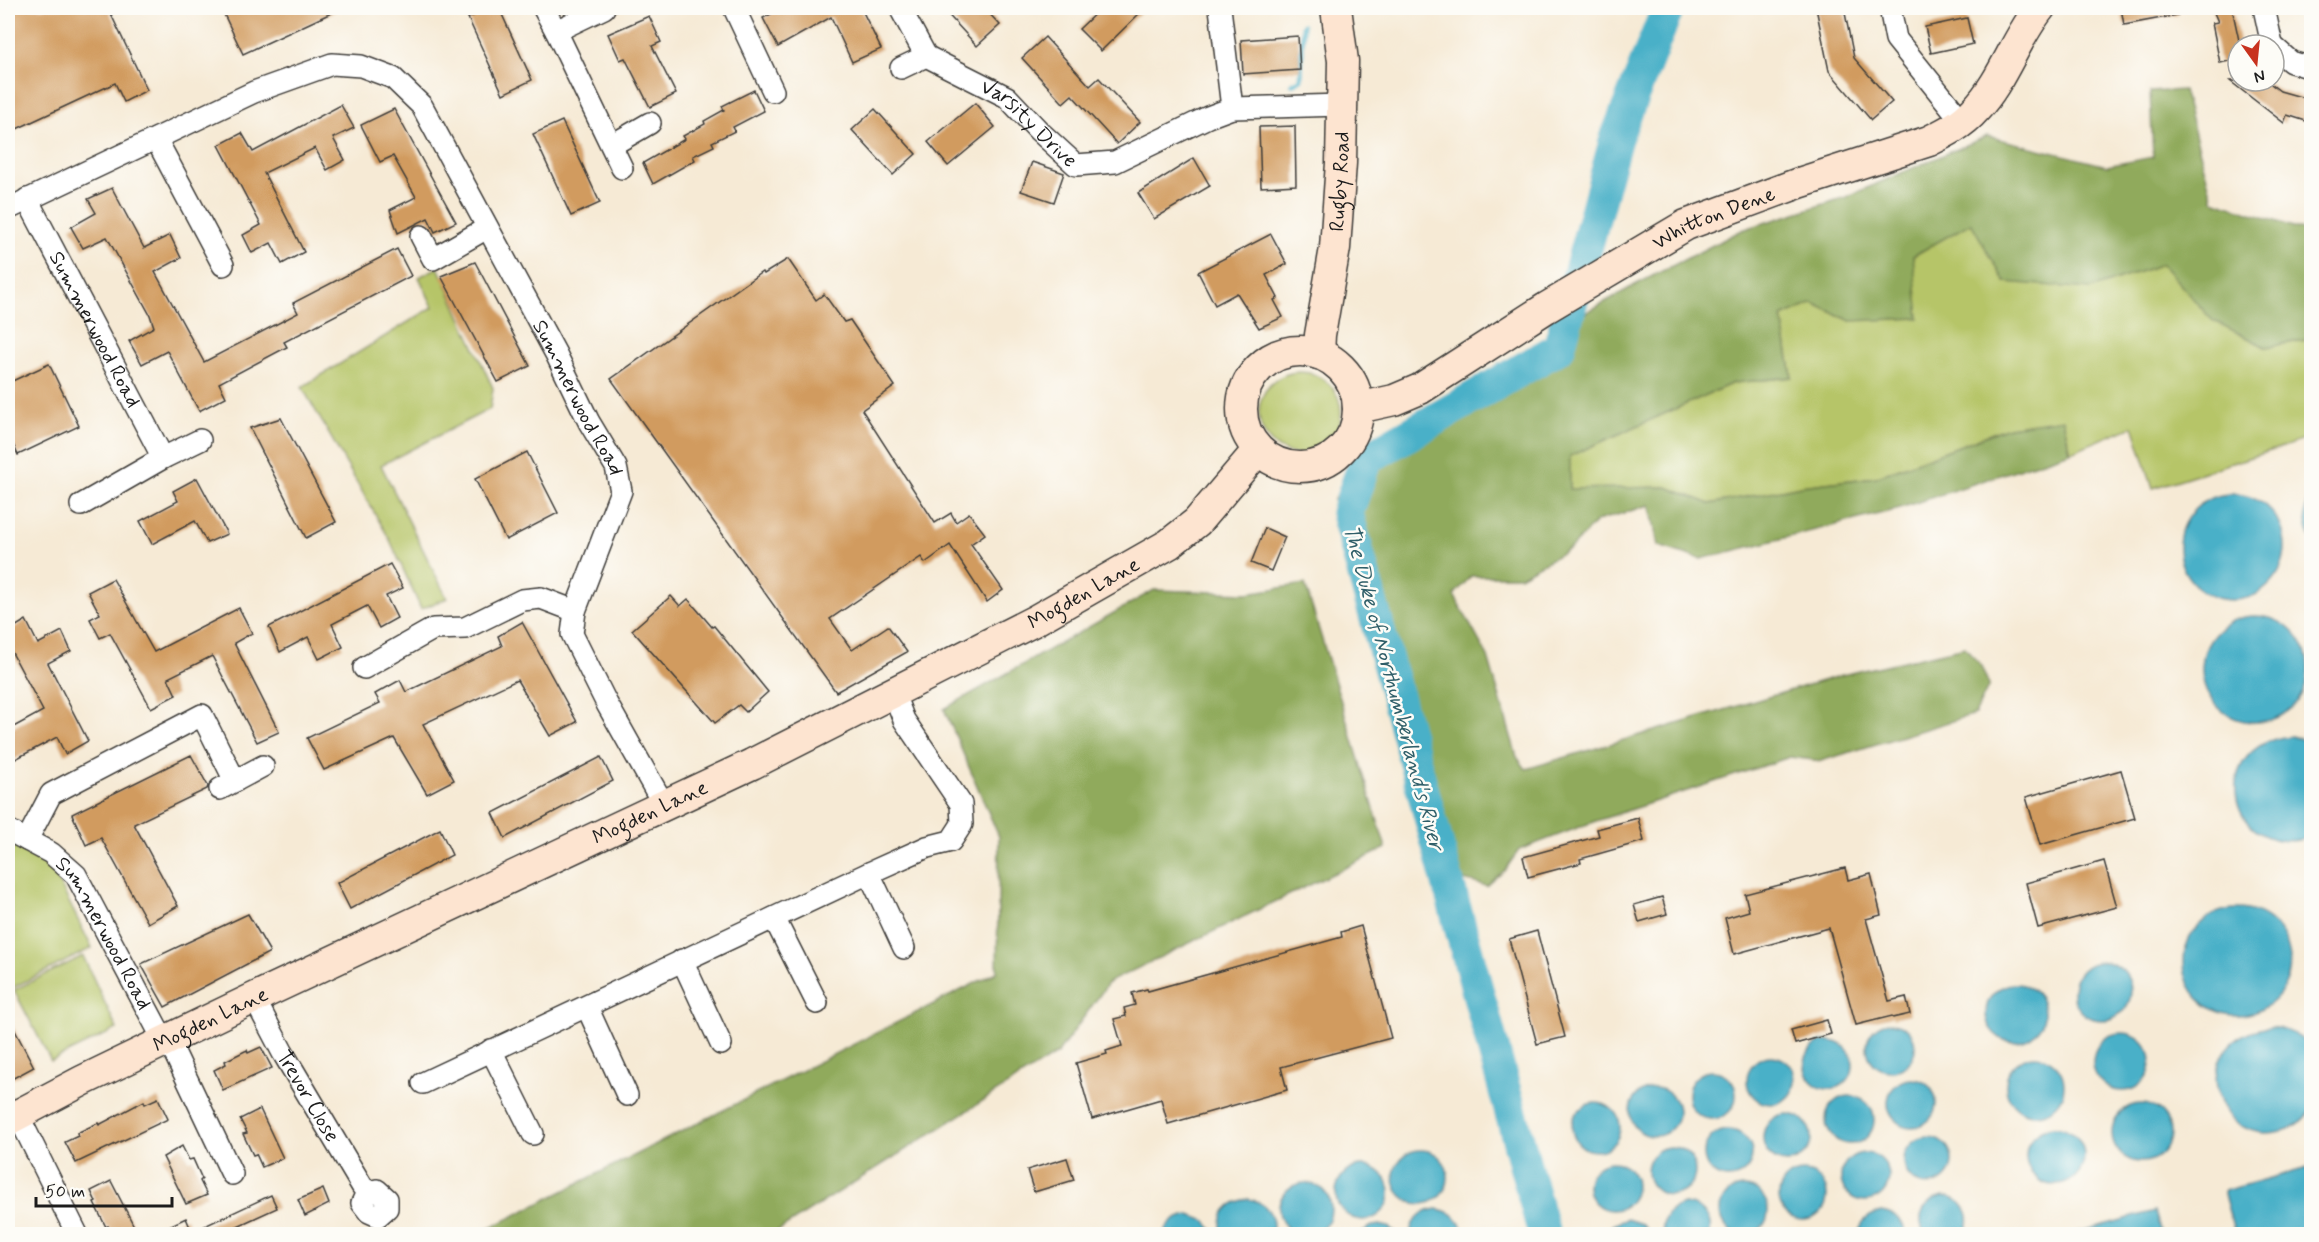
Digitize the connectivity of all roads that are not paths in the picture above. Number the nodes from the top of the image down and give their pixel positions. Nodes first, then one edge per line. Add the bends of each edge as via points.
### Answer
1 (604, 8) edge
2 (734, 8) edge
3 (900, 8) edge
4 (1220, 8) edge
5 (1336, 8) edge
6 (1890, 8) edge
7 (2040, 8) edge
8 (2264, 8) edge
9 (544, 9) dead end
10 (556, 31) junction
11 (2270, 33) edge
12 (926, 56) junction
13 (2286, 58) edge
14 (901, 68) dead end
15 (2312, 68) edge
16 (772, 91) dead end
17 (1342, 105) junction
18 (1232, 108) junction
19 (1962, 121) junction
20 (650, 123) dead end
21 (156, 139) junction
22 (612, 145) junction
23 (622, 168) dead end
24 (27, 199) junction
25 (8, 209) edge
26 (487, 228) junction
27 (421, 236) dead end
28 (223, 265) dead end
29 (1319, 354) junction
30 (1358, 408) junction
31 (200, 440) dead end
32 (1258, 450) junction
33 (163, 458) junction
34 (81, 505) dead end
35 (575, 611) junction
36 (364, 668) dead end
37 (894, 694) junction
38 (263, 766) dead end
39 (665, 807) junction
40 (8, 830) edge
41 (27, 840) junction
42 (869, 873) junction
43 (774, 918) junction
44 (904, 948) dead end
45 (682, 960) junction
46 (254, 998) junction
47 (817, 1003) dead end
48 (587, 1006) junction
49 (164, 1041) junction
50 (721, 1044) dead end
51 (492, 1050) junction
52 (423, 1083) dead end
53 (627, 1095) dead end
54 (13, 1118) edge
55 (533, 1134) dead end
56 (232, 1173) dead end
57 (367, 1191) dead end
58 (77, 1234) edge

1 - 10 street
2 - 16 street
3 - 12 street
4 - 18 street
5 - 17 street, Rugby Road
6 - 19 street via 1896,39
7 - 19 street, Whitton Dene via 2027,23 1990,90 1976,110
8 - 11 street
9 - 10 street
10 - 22 street
12 - 14 street
12 - 18 street, Varsity Drive via 1007,97 1076,165 1115,162
13 - 15 street
17 - 18 street, Varsity Drive
17 - 29 street, Rugby Road via 1335,248
19 - 30 street, Whitton Dene via 1929,141 1798,183 1686,225 1420,388 1394,400
20 - 22 street
21 - 24 street, Summerwood Road
21 - 26 street, Summerwood Road via 254,92 332,64 361,66 393,78 422,106
21 - 28 street
22 - 23 street
24 - 25 street, Summerwood Road
24 - 33 street, Summerwood Road
26 - 27 street via 433,259
26 - 35 street, Summerwood Road via 616,467 621,491
29 - 30 street via 1347,374
29 - 32 street via 1299,351 1279,355 1262,365 1250,381 1243,398 1243,416
30 - 32 street via 1349,440 1324,461 1304,467 1290,466
31 - 33 street
32 - 37 street, Mogden Lane via 1197,522 1169,544
33 - 34 street
35 - 36 street via 541,598 522,600 465,628 434,629
35 - 39 street, Summerwood Road via 572,634
37 - 39 street, Mogden Lane
37 - 42 street via 904,720 960,804 962,824 951,841 927,847
38 - 41 street via 228,785 202,715 51,794
39 - 46 street, Mogden Lane
40 - 41 street, Summerwood Road
41 - 49 street, Summerwood Road via 51,853 76,874
42 - 43 street
42 - 44 street
43 - 45 street
43 - 47 street
45 - 48 street
45 - 50 street
46 - 49 street, Mogden Lane
46 - 57 street, Trevor Close
48 - 51 street
48 - 53 street
49 - 54 street, Mogden Lane
49 - 56 street, Summerwood Road via 175,1054
51 - 52 street
51 - 55 street
54 - 58 street

